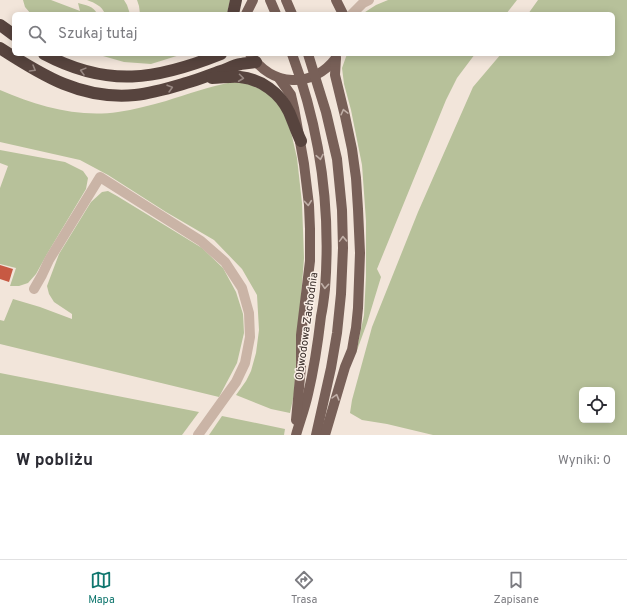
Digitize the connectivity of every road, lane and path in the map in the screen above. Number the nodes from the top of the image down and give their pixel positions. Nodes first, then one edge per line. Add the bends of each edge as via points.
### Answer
1 (236, 0) edge
2 (270, 0) edge
3 (286, 0) edge
4 (336, 0) edge
5 (369, 0) edge
6 (252, 1) edge
7 (233, 12) edge
8 (247, 12) edge
9 (275, 12) edge
10 (291, 12) edge
11 (341, 12) edge
12 (354, 12) edge
13 (0, 25) edge
14 (12, 34) edge
15 (0, 48) edge
16 (12, 56) edge
17 (13, 56) edge
18 (48, 56) edge
19 (194, 56) edge
20 (216, 56) edge
21 (293, 56) edge
22 (309, 56) edge
23 (337, 56) edge
24 (253, 58) edge
25 (121, 77) junction
26 (203, 78) junction
27 (279, 78) junction
28 (300, 141) junction
29 (34, 289) dead end
30 (198, 435) edge
31 (296, 435) edge
32 (316, 435) edge
33 (325, 435) edge

1 - 7 highway
2 - 9 main road
3 - 10 main road
4 - 11 main road
5 - 12 street
6 - 8 main road
13 - 14 highway
15 -> 16 highway
17 -> 26 highway via 71,88 99,94 142,94
25 -> 18 highway via 94,74
19 - 25 highway
20 - 25 highway via 155,75
21 -> 31 main road, Obwodowa Zachodnia via 312,119 321,164 326,244 325,290 319,336 308,395
32 -> 22 main road via 337,333 343,272 342,210 333,139
23 - 27 main road via 325,70 311,77 300,80
33 -> 23 main road via 352,350 358,308 360,253 356,178 347,123 335,76
24 - 26 highway
24 - 27 main road via 262,69
26 -> 28 highway via 239,77 262,84 284,104
27 - 28 main road via 293,101
28 -> 31 main road via 309,205 310,261 301,335
29 - 30 street via 48,260 100,177 201,241 225,262 242,288 249,313 250,337 245,363 236,382

